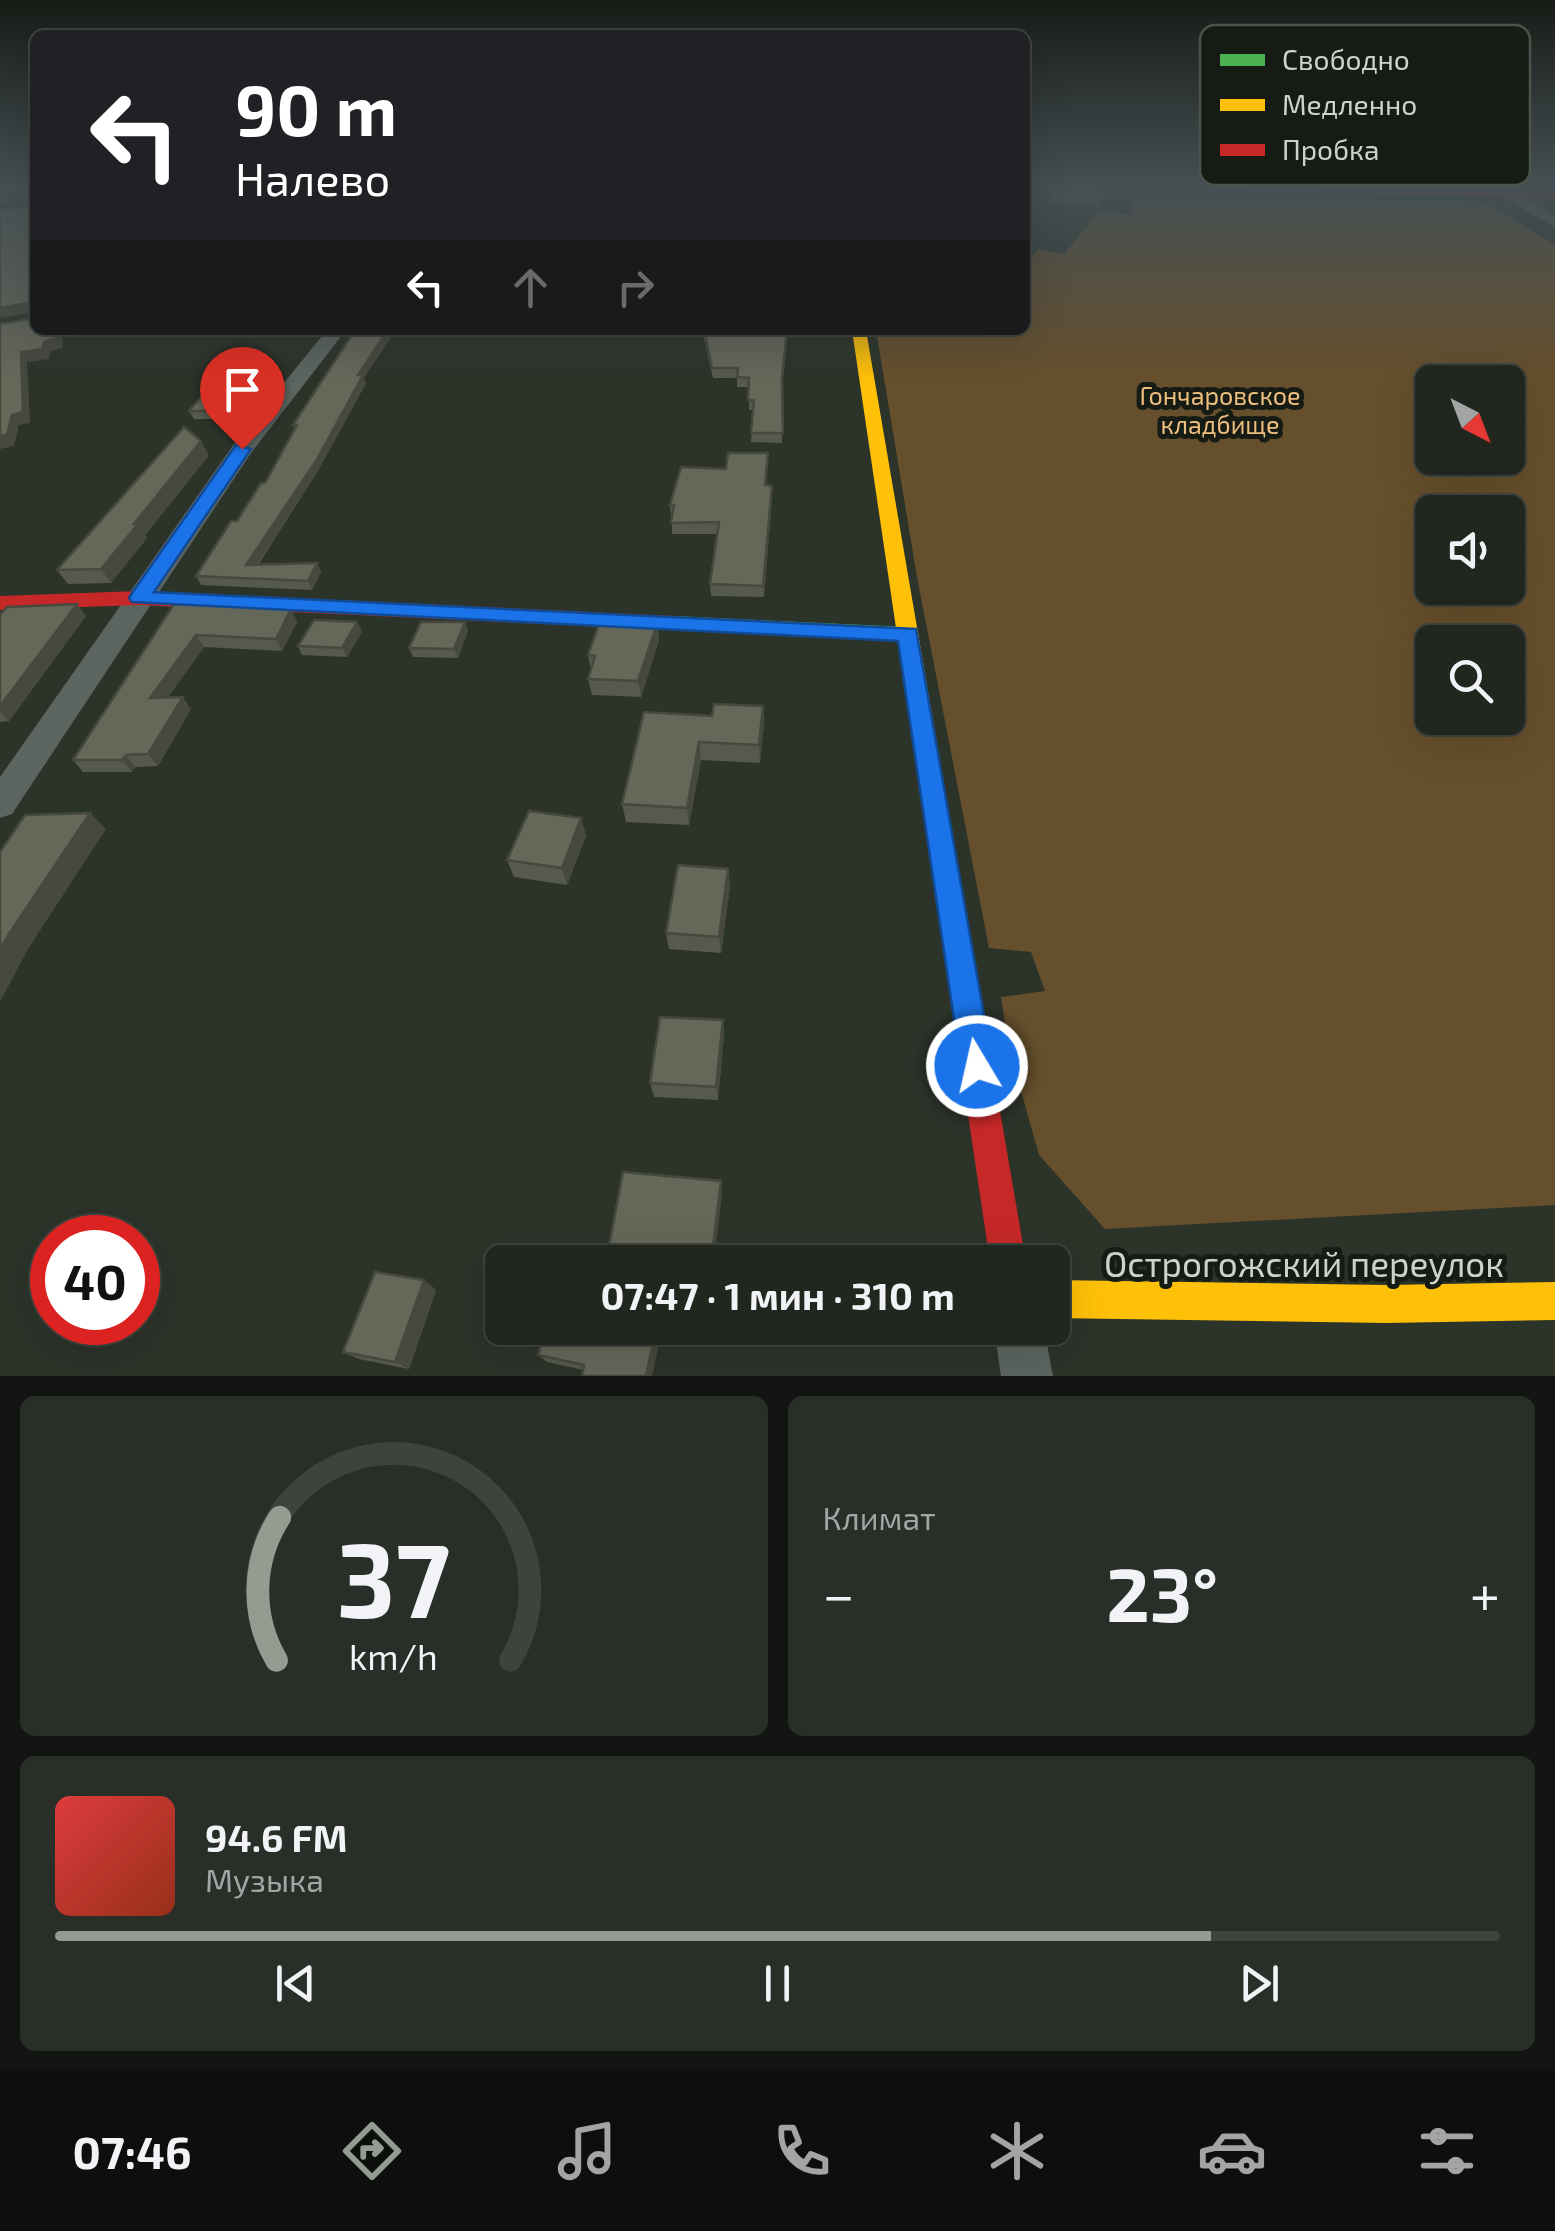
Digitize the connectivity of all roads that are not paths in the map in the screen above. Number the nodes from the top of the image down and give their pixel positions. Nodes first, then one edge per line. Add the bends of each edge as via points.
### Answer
1 (334, 335) edge
2 (859, 335) edge
3 (139, 598) junction
4 (0, 603) edge
5 (908, 634) junction
6 (0, 804) edge
7 (1005, 1245) edge
8 (1070, 1298) edge
9 (1555, 1301) edge
10 (1022, 1345) edge
11 (1027, 1376) edge

1 - 3 street via 242,449
2 - 5 street
3 - 4 street
3 - 5 street
3 - 6 street
5 - 7 street
8 - 9 street, Острогожский переулок
10 - 11 street

